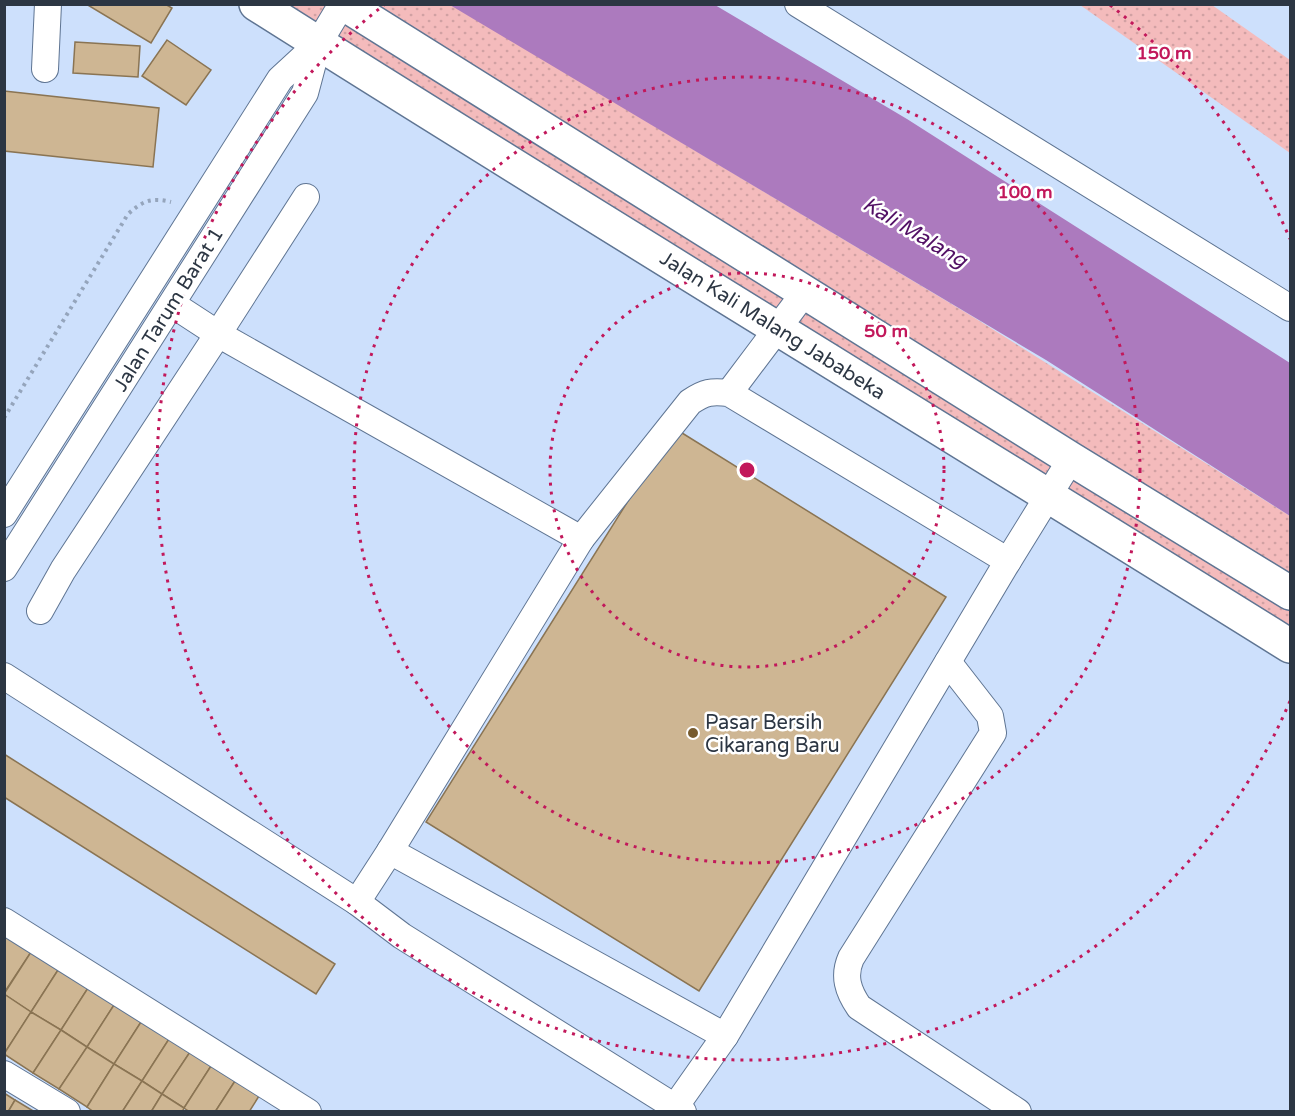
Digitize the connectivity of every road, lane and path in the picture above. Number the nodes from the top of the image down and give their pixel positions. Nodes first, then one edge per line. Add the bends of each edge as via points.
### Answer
1 (48, 4) edge
2 (256, 4) edge
3 (343, 4) edge
4 (798, 4) edge
5 (318, 44) junction
6 (45, 69) dead end
7 (306, 197) dead end
8 (198, 208) junction
9 (805, 292) junction
10 (172, 304) junction
11 (1290, 308) edge
12 (777, 328) junction
13 (219, 334) junction
14 (729, 393) junction
15 (4, 417) edge
16 (1071, 459) junction
17 (1049, 495) junction
18 (4, 514) edge
19 (581, 538) junction
20 (1008, 561) junction
21 (4, 568) edge
22 (1290, 593) edge
23 (40, 611) dead end
24 (1290, 646) edge
25 (948, 662) junction
26 (4, 676) edge
27 (390, 851) junction
28 (357, 902) junction
29 (4, 921) edge
30 (725, 1036) junction
31 (4, 1074) edge
32 (679, 1109) edge
33 (304, 1110) edge
34 (67, 1112) edge
35 (1018, 1112) edge

1 - 6 street
2 - 5 main road, Jalan Kali Malang Jababeka
3 - 5 street, Jalan Tarum Barat 1
3 - 9 main road
4 - 11 street
5 - 8 street, Jalan Tarum Barat 1 via 280,79
5 - 10 street, Jalan Tarum Barat 1 via 305,93
5 - 12 main road, Jalan Kali Malang Jababeka
7 - 13 street
8 - 15 path via 161,199 142,201 128,214
8 - 18 street, Jalan Tarum Barat 1
9 - 12 street
9 - 16 main road
10 - 13 street
10 - 21 street, Jalan Tarum Barat 1
12 - 14 street
12 - 17 main road, Jalan Kali Malang Jababeka
13 - 19 street
13 - 23 street
14 - 19 street via 712,391 690,402
14 - 20 street
16 - 17 street
16 - 22 main road
17 - 20 street
17 - 24 main road, Jalan Kali Malang Jababeka
19 - 27 street
20 - 25 street
25 - 30 street
25 - 35 street via 990,716 993,734 851,958 847,980 850,995 859,1007
26 - 28 street
27 - 28 street
27 - 30 street
28 - 32 street via 402,936
29 - 33 street
30 - 32 street
31 - 34 street

